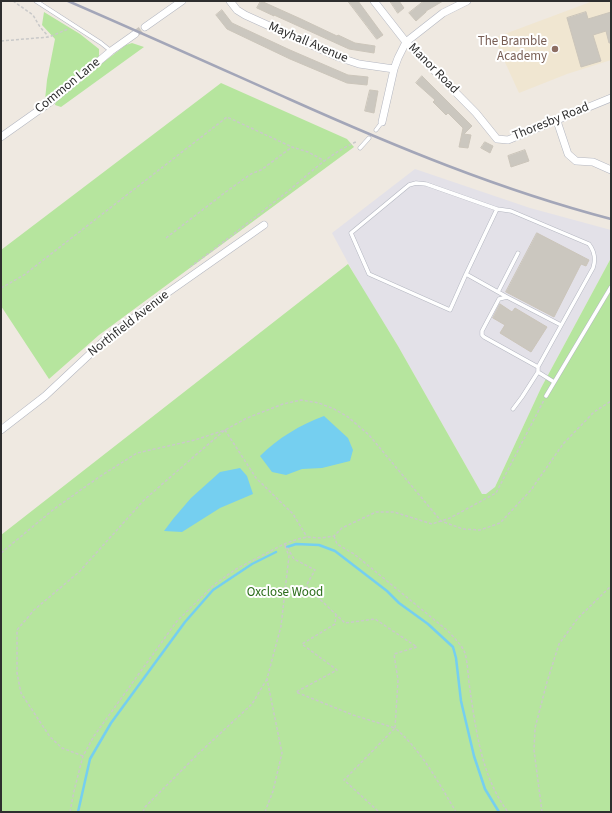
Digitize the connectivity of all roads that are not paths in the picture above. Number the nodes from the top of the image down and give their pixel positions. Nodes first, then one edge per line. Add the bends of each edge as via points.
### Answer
1 (36, 1) edge
2 (182, 1) edge
3 (230, 1) edge
4 (374, 1) edge
5 (467, 1) edge
6 (145, 27) tunnel mouth
7 (135, 34) tunnel mouth
8 (406, 42) junction
9 (111, 52) junction
10 (394, 69) junction
11 (611, 98) edge
12 (557, 121) junction
13 (382, 122) joint
14 (376, 130) dead end
15 (493, 135) joint
16 (1, 137) edge
17 (367, 140) road end
18 (360, 148) dead end
19 (611, 170) edge
20 (497, 209) junction
21 (264, 225) dead end
22 (518, 253) dead end
23 (466, 274) junction
24 (611, 287) edge
25 (498, 292) junction
26 (507, 297) junction
27 (561, 325) junction
28 (538, 370) junction
29 (554, 382) junction
30 (546, 396) road end
31 (513, 409) dead end
32 (1, 430) edge

1 - 9 lane via 75,25
2 - 6 street
3 - 10 street, Mayhall Avenue via 245,15 338,57 359,64
4 - 8 street, Manor Road
5 - 8 street via 442,13
7 - 9 street, Common Lane
8 - 10 street
8 - 15 street, Manor Road via 476,113
9 - 16 street, Common Lane via 49,103
10 - 13 street
11 - 12 street, Thoresby Road
12 - 15 street, Thoresby Road via 508,140 497,139
12 - 19 street via 568,154 576,161 593,162
13 - 14 lane
17 - 18 lane
20 - 23 lane
20 - 23 lane via 426,184 416,183 409,185 351,233 369,274 450,310
20 - 27 lane via 511,211 589,244 594,251 593,268
21 - 32 street, Northfield Avenue via 106,339 45,396
22 - 25 lane
23 - 25 lane
24 - 29 lane
25 - 26 lane
26 - 27 lane
26 - 28 lane via 499,299 482,335
27 - 28 lane
28 - 29 lane
28 - 31 lane
29 - 30 lane

